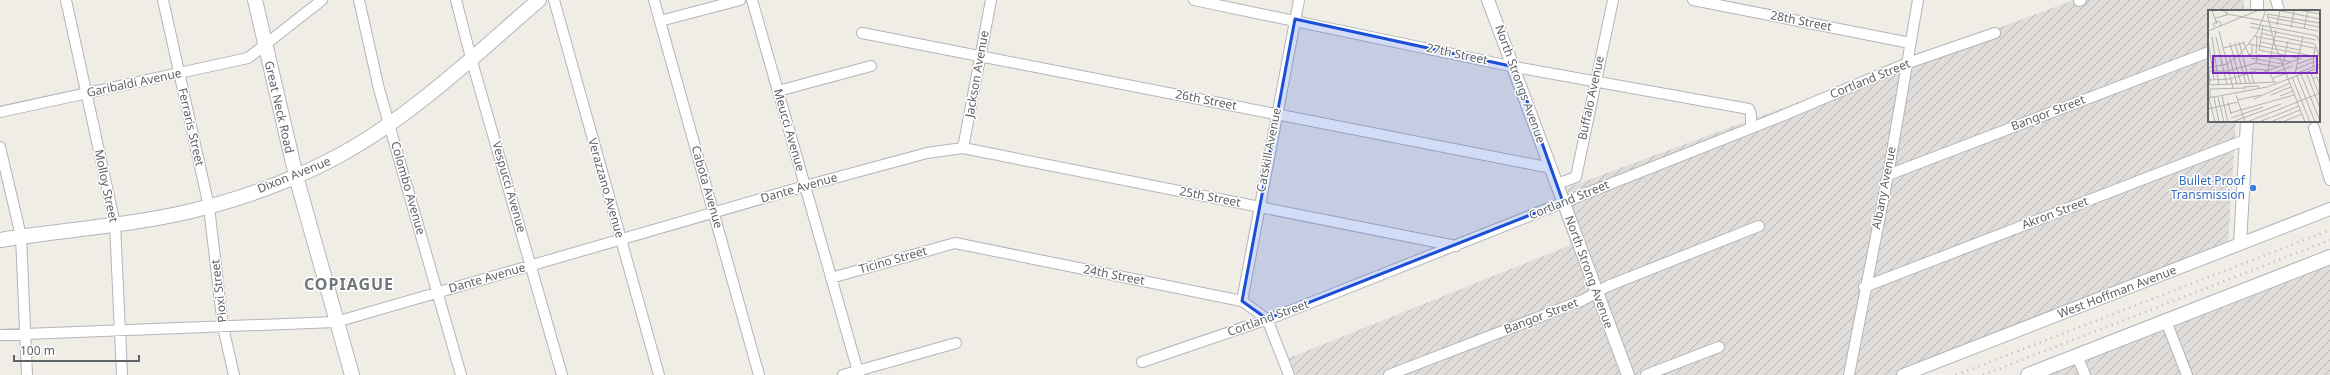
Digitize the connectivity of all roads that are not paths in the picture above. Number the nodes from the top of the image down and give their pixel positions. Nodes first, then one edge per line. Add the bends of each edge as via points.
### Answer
1 (66, 0) edge
2 (163, 0) edge
3 (255, 0) edge
4 (322, 0) edge
5 (359, 0) edge
6 (456, 0) edge
7 (539, 0) edge
8 (554, 0) edge
9 (654, 0) edge
10 (740, 0) edge
11 (752, 0) edge
12 (991, 0) edge
13 (1194, 0) edge
14 (1299, 0) edge
15 (1488, 0) edge
16 (1613, 0) edge
17 (1693, 0) edge
18 (1918, 0) edge
19 (2257, 0) edge
20 (2276, 0) edge
21 (2256, 10) edge
22 (2279, 10) edge
23 (1295, 19) junction
24 (660, 21) junction
25 (862, 32) dead end
26 (1995, 34) dead end
27 (1910, 42) junction
28 (265, 47) junction
29 (2208, 52) edge
30 (981, 56) junction
31 (471, 58) junction
32 (1905, 64) junction
33 (871, 66) dead end
34 (1515, 67) junction
35 (179, 73) junction
36 (1594, 80) junction
37 (778, 91) junction
38 (86, 93) junction
39 (0, 112) edge
40 (1276, 114) junction
41 (2247, 122) edge
42 (390, 123) junction
43 (1751, 123) junction
44 (2314, 128) dead end
45 (2245, 140) junction
46 (0, 146) edge
47 (963, 148) junction
48 (1551, 168) junction
49 (296, 175) junction
50 (1888, 175) junction
51 (2330, 180) edge
52 (1557, 184) junction
53 (805, 186) junction
54 (1563, 202) junction
55 (209, 207) junction
56 (1258, 207) junction
57 (2330, 209) edge
58 (715, 213) junction
59 (115, 224) junction
60 (1759, 226) dead end
61 (21, 236) junction
62 (0, 240) edge
63 (621, 241) junction
64 (955, 242) joint
65 (2240, 244) junction
66 (1456, 246) junction
67 (2330, 257) edge
68 (532, 265) junction
69 (831, 278) junction
70 (1864, 287) junction
71 (439, 292) junction
72 (1597, 293) junction
73 (1242, 301) junction
74 (1267, 319) junction
75 (2166, 321) junction
76 (336, 322) junction
77 (223, 327) junction
78 (121, 330) junction
79 (25, 334) junction
80 (0, 335) edge
81 (956, 343) dead end
82 (1719, 347) dead end
83 (2078, 356) junction
84 (1142, 362) dead end
85 (858, 373) edge
86 (26, 375) edge
87 (122, 375) edge
88 (234, 375) edge
89 (352, 375) edge
90 (461, 375) edge
91 (562, 375) edge
92 (659, 375) edge
93 (759, 375) edge
94 (843, 375) edge
95 (1289, 375) edge
96 (1389, 375) edge
97 (1628, 375) edge
98 (1646, 375) edge
99 (1849, 375) edge
100 (1903, 375) edge
101 (2028, 375) edge
102 (2085, 375) edge
103 (2187, 375) edge

1 - 38 street, Molloy Street
2 - 35 street, Ferraris Street
3 - 28 main road, Great Neck Road
4 - 28 street, Garibaldi Avenue
5 - 42 street, Colombo Avenue via 371,58
6 - 31 street, Vespucci Avenue
7 - 31 main road, Dixon Avenue
8 - 63 street, Verazzano Avenue
9 - 24 street, Cabota Avenue
10 - 24 street
11 - 37 street, Meucci Avenue
12 - 30 street, Jackson Avenue
13 - 23 street, 27th Street
14 - 23 street, Catskill Avenue
15 - 34 street, North Strongs Avenue
16 - 36 street, Buffalo Avenue
17 - 27 street, 28th Street
18 - 27 street, Albany Avenue
19 - 21 street
20 - 22 street
23 - 34 street, 27th Street
23 - 40 street, Catskill Avenue
24 - 58 street, Cabota Avenue
25 - 30 street, 26th Street
26 - 32 street, Cortland Street
27 - 32 street, Albany Avenue
28 - 35 street, Garibaldi Avenue via 248,58
28 - 49 main road, Great Neck Road
29 - 50 street, Bangor Street
30 - 40 street, 26th Street
30 - 47 street, Jackson Avenue
31 - 42 main road, Dixon Avenue
31 - 68 street, Vespucci Avenue
32 - 43 street, Cortland Street
32 - 50 street, Albany Avenue
33 - 37 street
34 - 36 street, 27th Street
34 - 48 street, North Strongs Avenue
35 - 38 street, Garibaldi Avenue
35 - 55 street, Ferraris Street
36 - 43 street, 27th Street via 1749,109
36 - 52 street, Buffalo Avenue via 1576,177
37 - 53 street, Meucci Avenue
38 - 39 street, Garibaldi Avenue
38 - 59 street, Molloy Street
40 - 48 street, 26th Street
40 - 56 street, Catskill Avenue
41 - 45 street
42 - 49 main road, Dixon Avenue via 342,154
42 - 71 street, Colombo Avenue
43 - 54 street, Cortland Street
44 - 51 street
45 - 65 street
45 - 70 street, Akron Street
46 - 61 street
47 - 53 street, Dante Avenue via 927,152
47 - 56 street, 25th Street
48 - 52 street, North Strong Avenue
49 - 55 main road, Dixon Avenue
49 - 76 main road, Great Neck Road
50 - 70 street, Albany Avenue
52 - 54 street, North Strong Avenue
53 - 58 street, Dante Avenue
53 - 69 street, Meucci Avenue
54 - 66 street, Cortland Street
54 - 72 street, North Strong Avenue
55 - 59 main road, Dixon Avenue
55 - 77 street, Pioxi Street
56 - 66 street, 25th Street
56 - 73 street, Catskill Avenue
57 - 65 street, West Hoffman Avenue
58 - 63 street, Dante Avenue
58 - 93 street, Cabota Avenue
59 - 61 main road, Dixon Avenue
59 - 78 street, Molloy Street
60 - 72 street, Bangor Street via 1608,286
61 - 62 main road, Dixon Avenue
61 - 79 street
63 - 68 street, Dante Avenue
63 - 92 street, Verazzano Avenue
64 - 69 street, Ticino Street
64 - 73 street, 24th Street
65 - 100 street, West Hoffman Avenue
66 - 74 street, Cortland Street
67 - 75 main road
68 - 71 street, Dante Avenue
68 - 91 street, Vespucci Avenue
69 - 85 street, Meucci Avenue
70 - 99 street, Albany Avenue
71 - 76 street, Dante Avenue
71 - 90 street, Colombo Avenue
72 - 96 street, Bangor Street
72 - 97 street, North Strong Avenue
73 - 74 street, 24th Street
74 - 84 street, Cortland Street
74 - 95 street
75 - 83 main road
75 - 103 street
76 - 77 street, Dante Avenue
76 - 89 main road, Great Neck Road
77 - 78 street, Dante Avenue
77 - 88 street, Pioxi Street
78 - 79 street, Dante Avenue
78 - 87 street, Molloy Street
79 - 80 street, Dante Avenue
79 - 86 street
81 - 85 street
82 - 98 street
83 - 101 main road
83 - 102 street
85 - 94 street

